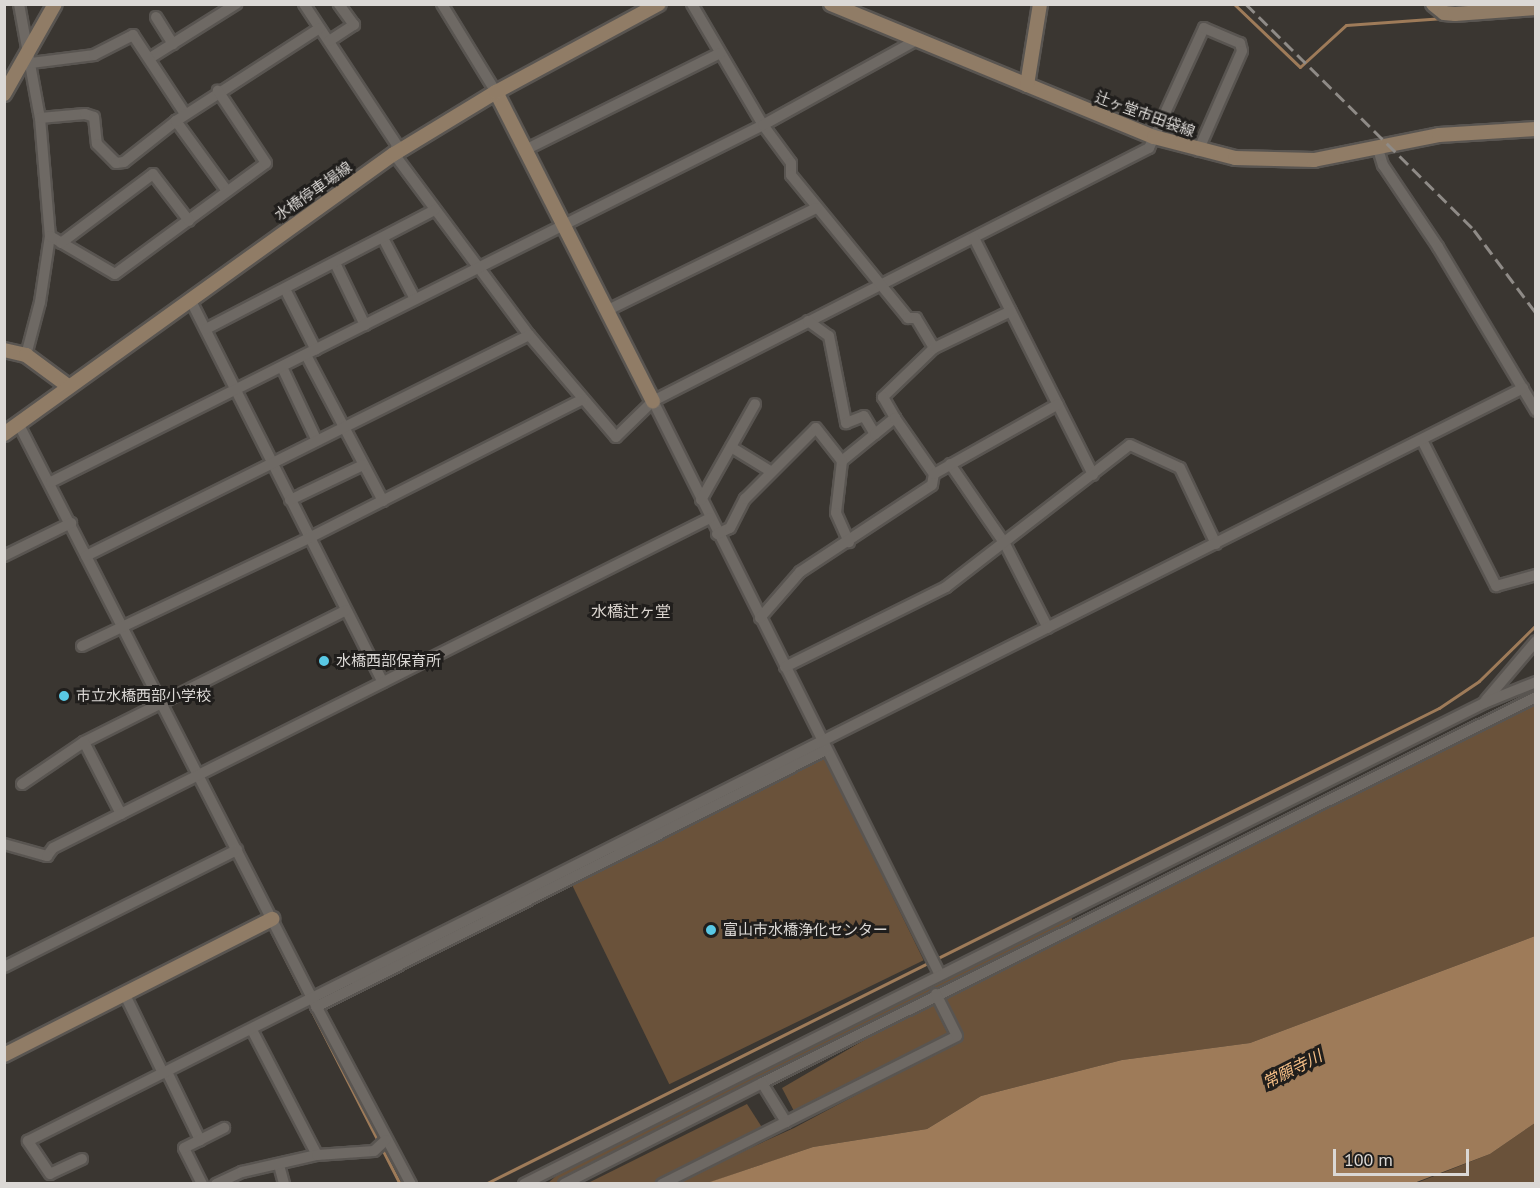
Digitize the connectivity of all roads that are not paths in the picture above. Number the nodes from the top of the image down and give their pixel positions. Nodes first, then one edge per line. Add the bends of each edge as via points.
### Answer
1 (19, 4) edge
2 (55, 4) edge
3 (236, 4) edge
4 (304, 4) edge
5 (339, 4) edge
6 (442, 4) edge
7 (659, 4) edge
8 (692, 4) edge
9 (831, 4) edge
10 (1040, 4) edge
11 (1433, 4) edge
12 (1536, 8) edge
13 (156, 17) dead end
14 (320, 28) junction
15 (919, 39) junction
16 (329, 41) junction
17 (173, 44) junction
18 (28, 47) junction
19 (720, 53) junction
20 (150, 58) junction
21 (31, 63) junction
22 (1027, 85) junction
23 (218, 91) junction
24 (496, 92) junction
25 (4, 94) edge
26 (40, 118) junction
27 (181, 118) junction
28 (763, 125) junction
29 (1536, 129) edge
30 (1154, 137) junction
31 (1378, 149) junction
32 (525, 150) junction
33 (1198, 151) junction
34 (394, 154) junction
35 (227, 190) junction
36 (816, 208) junction
37 (435, 210) junction
38 (189, 221) junction
39 (562, 224) junction
40 (50, 236) junction
41 (383, 238) junction
42 (974, 238) junction
43 (61, 243) junction
44 (335, 263) junction
45 (477, 267) junction
46 (881, 285) junction
47 (285, 289) junction
48 (190, 299) junction
49 (415, 299) junction
50 (606, 310) junction
51 (1011, 311) junction
52 (808, 321) junction
53 (365, 325) junction
54 (206, 329) junction
55 (529, 335) junction
56 (934, 348) junction
57 (4, 350) edge
58 (311, 353) junction
59 (26, 356) junction
60 (282, 368) junction
61 (68, 386) junction
62 (1523, 388) junction
63 (235, 391) junction
64 (583, 399) junction
65 (652, 401) junction
66 (755, 404) dead end
67 (1058, 404) junction
68 (1536, 411) edge
69 (894, 418) junction
70 (18, 423) junction
71 (342, 426) junction
72 (4, 434) edge
73 (875, 434) junction
74 (316, 439) junction
75 (1422, 440) junction
76 (731, 447) junction
77 (270, 461) junction
78 (842, 461) junction
79 (950, 464) junction
80 (363, 465) junction
81 (770, 471) junction
82 (934, 474) junction
83 (1093, 475) junction
84 (51, 482) junction
85 (290, 500) junction
86 (701, 500) junction
87 (383, 501) junction
88 (710, 518) junction
89 (71, 523) junction
90 (717, 534) junction
91 (309, 538) junction
92 (849, 542) junction
93 (1005, 544) junction
94 (1215, 544) junction
95 (4, 556) edge
96 (86, 556) junction
97 (1536, 575) edge
98 (346, 610) junction
99 (760, 618) junction
100 (126, 628) junction
101 (1048, 628) junction
102 (1536, 641) edge
103 (82, 646) dead end
104 (785, 667) junction
105 (383, 682) junction
106 (1536, 682) edge
107 (1536, 697) edge
108 (163, 700) junction
109 (1484, 703) junction
110 (84, 742) junction
111 (824, 745) junction
112 (199, 775) junction
113 (22, 784) dead end
114 (121, 814) junction
115 (4, 844) edge
116 (237, 850) junction
117 (272, 919) junction
118 (4, 967) edge
119 (939, 973) junction
120 (936, 994) junction
121 (125, 995) junction
122 (314, 1003) junction
123 (252, 1030) junction
124 (4, 1055) edge
125 (165, 1073) junction
126 (762, 1083) junction
127 (786, 1122) junction
128 (224, 1128) dead end
129 (200, 1140) junction
130 (386, 1140) junction
131 (317, 1155) junction
132 (82, 1159) dead end
133 (279, 1166) junction
134 (547, 1172) junction
135 (202, 1184) edge
136 (216, 1184) edge
137 (284, 1184) edge
138 (411, 1184) edge
139 (524, 1184) edge
140 (542, 1184) edge
141 (564, 1184) edge
142 (662, 1184) edge

1 - 18 street
2 - 18 main road
3 - 17 street
4 - 14 street
5 - 16 street via 354,26
6 - 24 street
7 - 24 main road, 水橋停車場線
8 - 19 street
9 - 15 main road, 辻ヶ堂市田袋線
10 - 22 main road
11 - 12 main road via 1444,13 1455,14
13 - 17 street
14 - 16 street
14 - 23 street
15 - 22 main road, 辻ヶ堂市田袋線
15 - 28 street
16 - 34 street via 397,145
17 - 20 street
18 - 21 street
18 - 25 main road
19 - 28 street
19 - 32 street
20 - 21 street via 133,35 94,55
20 - 27 street
21 - 26 street
22 - 30 main road, 辻ヶ堂市田袋線
23 - 27 street
23 - 35 street via 266,163
24 - 32 main road
24 - 34 main road, 水橋停車場線
26 - 27 street via 84,114 94,117 97,144 116,163 124,162
26 - 40 street
27 - 35 street
28 - 36 street via 791,163 791,175
28 - 39 street
29 - 31 main road, 辻ヶ堂市田袋線 via 1439,135
30 - 33 main road, 辻ヶ堂市田袋線
30 - 33 street via 1204,28 1240,43 1242,51
30 - 42 street via 1149,148
31 - 33 main road, 辻ヶ堂市田袋線 via 1314,160 1274,161
31 - 62 street via 1387,171
32 - 39 main road
34 - 37 street
34 - 48 main road, 水橋停車場線
35 - 38 street
36 - 46 street
36 - 50 street
37 - 41 street
37 - 45 street
38 - 43 street via 115,274
38 - 43 street via 153,174
39 - 45 street
39 - 50 main road
40 - 43 street
40 - 59 street via 40,302
41 - 44 street
41 - 49 street
42 - 46 street
42 - 51 street
44 - 47 street
44 - 53 street
45 - 49 street
45 - 55 street
46 - 52 street
46 - 56 street via 908,318 916,318
47 - 54 street
47 - 58 street
48 - 54 street
48 - 61 main road, 水橋停車場線
49 - 53 street
50 - 65 main road
51 - 56 street
51 - 67 street
52 - 65 street
52 - 73 street via 829,336 846,423 864,416
53 - 58 street
54 - 63 street
55 - 64 street
55 - 71 street
56 - 69 street via 883,397
57 - 59 main road
58 - 60 street
58 - 71 street
59 - 61 main road
60 - 63 street
60 - 74 street
61 - 70 main road, 水橋停車場線
62 - 68 street
62 - 75 street
63 - 77 street
63 - 84 street
64 - 65 street via 616,437
64 - 87 street
65 - 86 street
66 - 76 street
67 - 79 street
67 - 83 street
69 - 73 street
69 - 82 street
70 - 72 main road, 水橋停車場線
70 - 84 street
71 - 74 street
71 - 80 street
73 - 78 street
74 - 77 street
75 - 94 street
75 - 97 street via 1496,586
76 - 81 street
76 - 86 street
77 - 85 street
77 - 96 street
78 - 81 street via 816,428
78 - 92 street via 836,513
79 - 82 street
79 - 93 street
80 - 85 street
80 - 87 street
81 - 90 street via 745,499 730,528
82 - 92 street via 932,485
83 - 93 street
83 - 94 street via 1130,445 1180,468
84 - 89 street
85 - 91 street
86 - 88 street
87 - 91 street
88 - 90 street
88 - 105 street
89 - 95 street
89 - 96 street
90 - 99 street
91 - 98 street
91 - 100 street
92 - 99 street via 800,572
93 - 101 street
93 - 104 street via 946,587
94 - 101 street
96 - 100 street
98 - 105 street
98 - 108 street
99 - 104 street
100 - 103 street
100 - 108 street
101 - 111 street
102 - 109 street
104 - 111 street
105 - 112 street
106 - 109 street
107 - 120 street
108 - 110 street
108 - 112 street
109 - 119 street
110 - 113 street
110 - 114 street
111 - 119 street
111 - 122 street
112 - 114 street
112 - 116 street
114 - 115 street via 53,848 47,856
116 - 117 street
116 - 118 street
117 - 121 main road
117 - 122 street
119 - 134 street via 853,1022
120 - 126 street
120 - 127 street via 957,1036
121 - 124 main road
121 - 125 street
122 - 123 street
122 - 130 street
123 - 125 street
123 - 131 street
125 - 129 street
125 - 132 street via 28,1141 50,1174
126 - 127 street
126 - 141 street
127 - 142 street
128 - 129 street
129 - 135 street via 184,1148
130 - 131 street via 374,1151
130 - 138 street
131 - 133 street
133 - 136 street via 242,1173
133 - 137 street
134 - 139 street
134 - 140 street

